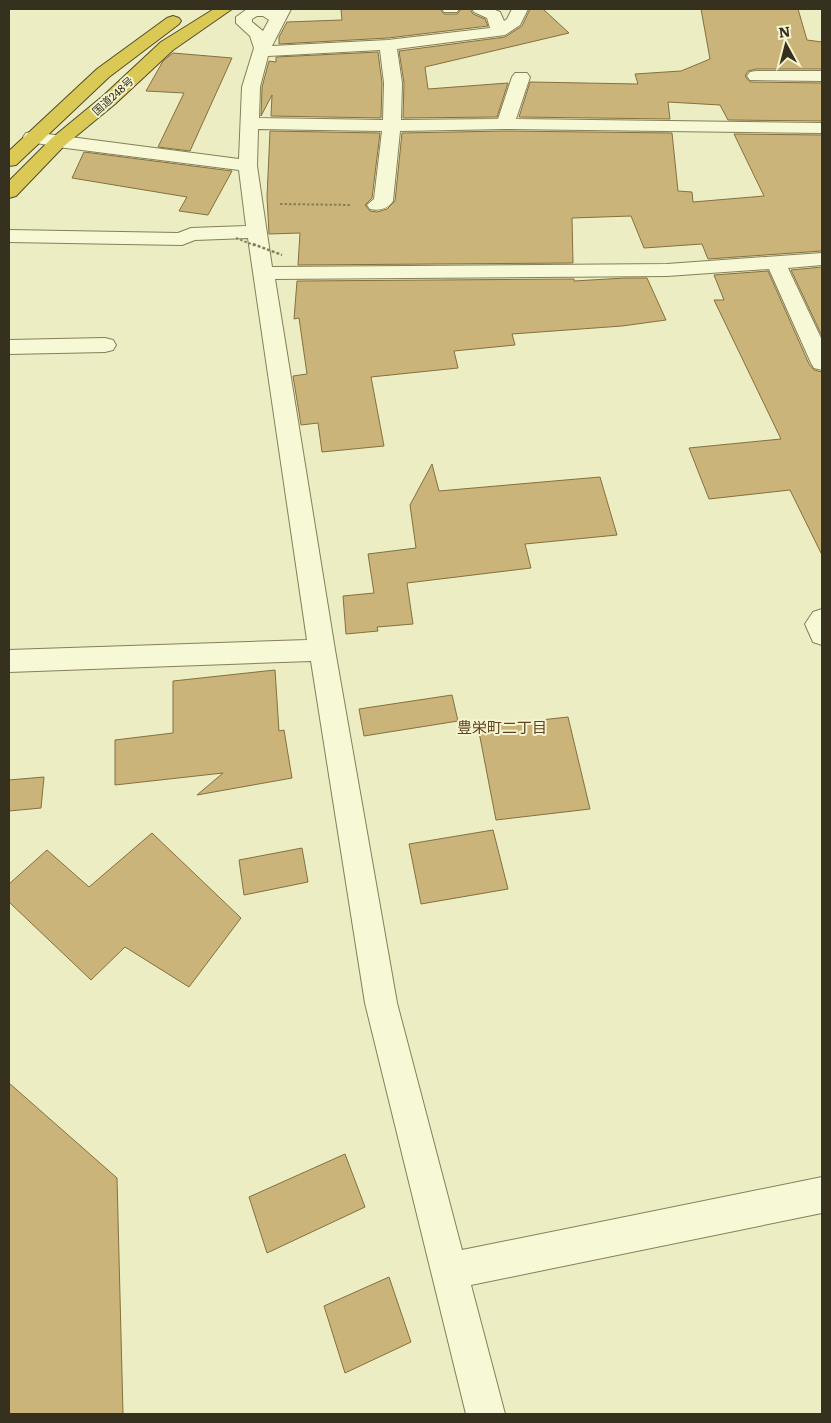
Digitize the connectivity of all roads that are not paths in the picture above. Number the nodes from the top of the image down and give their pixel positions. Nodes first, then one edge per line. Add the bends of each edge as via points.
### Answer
1 (224, 9) edge
2 (480, 9) edge
3 (520, 10) edge
4 (185, 12) dead end
5 (280, 14) edge
6 (499, 32) junction
7 (388, 45) junction
8 (261, 49) junction
9 (756, 76) dead end
10 (822, 76) edge
11 (522, 77) dead end
12 (249, 123) junction
13 (505, 124) junction
14 (392, 126) junction
15 (822, 128) edge
16 (32, 137) junction
17 (58, 142) junction
18 (9, 161) edge
19 (248, 166) junction
20 (9, 192) edge
21 (377, 205) road end
22 (257, 232) junction
23 (9, 236) edge
24 (822, 259) edge
25 (776, 263) junction
26 (263, 273) junction
27 (106, 345) dead end
28 (9, 347) edge
29 (822, 363) edge
30 (822, 619) edge
31 (822, 635) edge
32 (322, 650) junction
33 (9, 661) edge
34 (822, 1195) edge
35 (449, 1271) junction
36 (486, 1414) edge

1 - 17 highway, 国道248号 via 166,46
2 - 6 street via 494,16
3 - 6 street via 514,22
4 - 16 highway, 国道248号 via 103,73
5 - 8 street
5 - 8 street via 255,12 244,17 244,23 257,34
6 - 7 street
7 - 8 street
7 - 14 street via 393,82
8 - 12 street via 251,88
9 - 10 street
11 - 13 street
12 - 14 street
12 - 19 street
13 - 14 street
13 - 15 street
14 - 21 street via 383,201
16 - 17 street
16 - 18 highway, 国道248号
17 - 19 street
17 - 20 highway, 国道248号
19 - 22 street
22 - 23 street via 191,234 182,238
22 - 26 street
24 - 25 street
25 - 26 street via 667,270
25 - 29 street
26 - 32 street
27 - 28 street
30 - 31 street via 818,624
32 - 33 street
32 - 35 street via 381,1003
34 - 35 street
35 - 36 street

